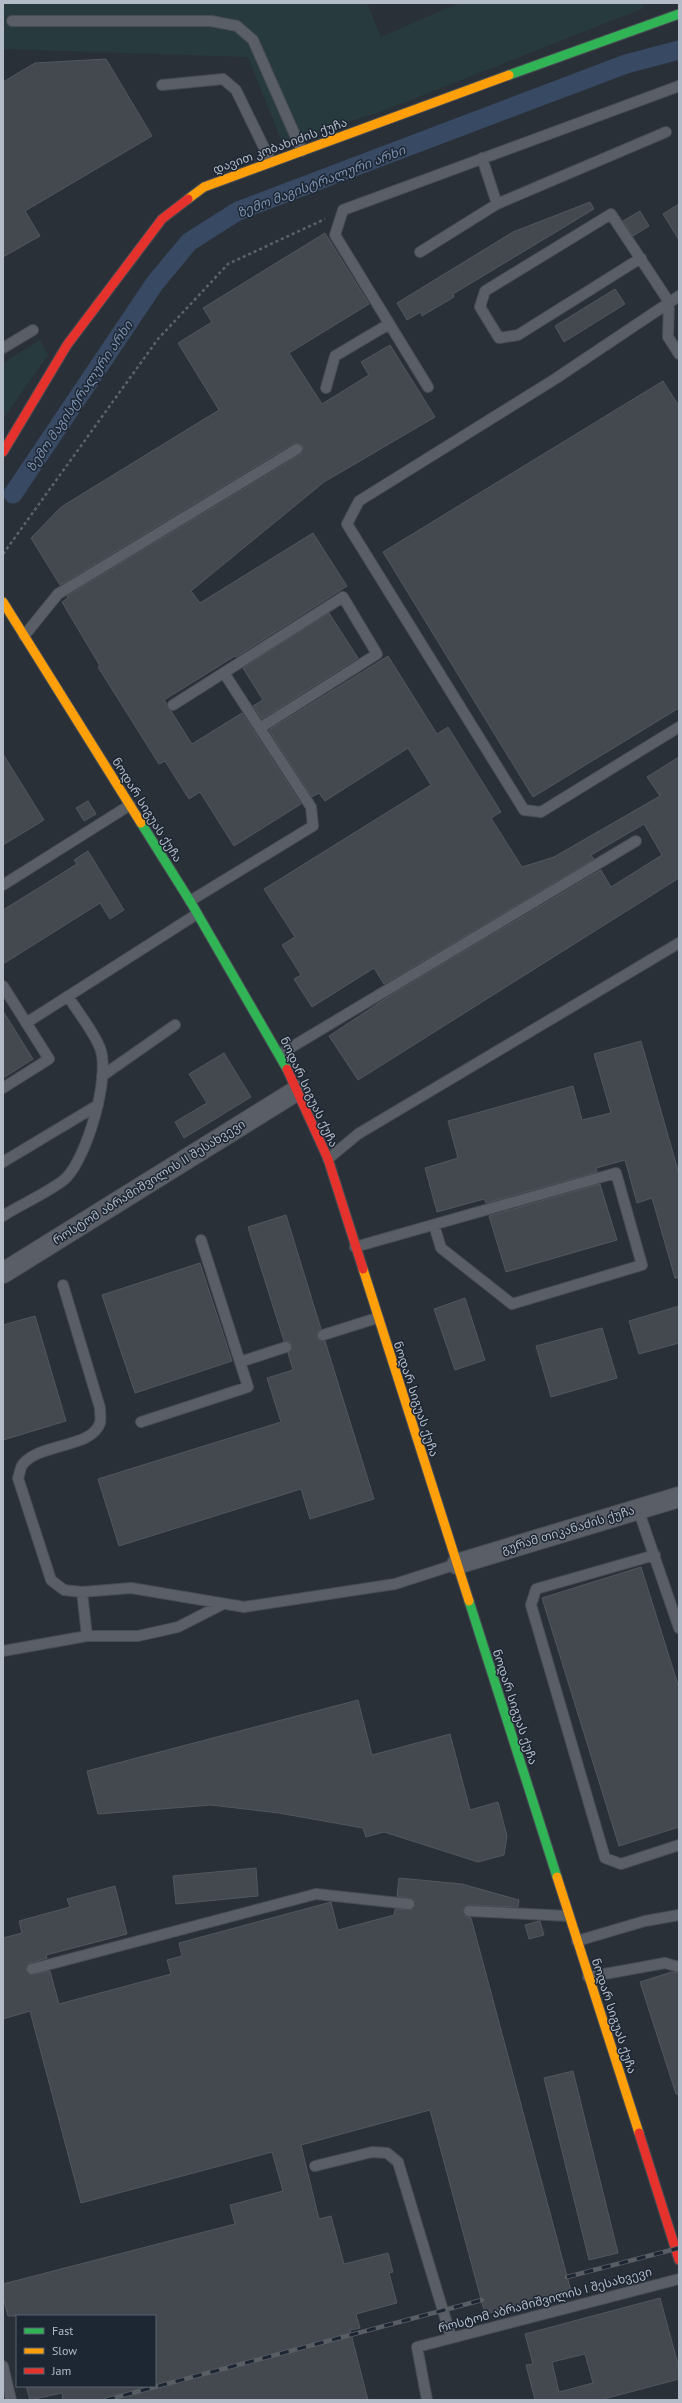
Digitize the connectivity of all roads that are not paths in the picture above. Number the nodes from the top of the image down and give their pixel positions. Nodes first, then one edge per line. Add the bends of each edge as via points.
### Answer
1 (679, 14) edge
2 (12, 21) dead end
3 (162, 85) dead end
4 (679, 86) edge
5 (666, 132) dead end
6 (302, 151) junction
7 (482, 158) junction
8 (272, 162) junction
9 (497, 204) junction
10 (420, 252) dead end
11 (641, 258) junction
12 (679, 296) edge
13 (669, 302) junction
14 (389, 324) junction
15 (33, 330) dead end
16 (3, 348) edge
17 (679, 354) edge
18 (428, 387) dead end
19 (326, 388) dead end
20 (296, 449) dead end
21 (3, 452) edge
22 (3, 602) edge
23 (24, 636) junction
24 (224, 673) junction
25 (174, 705) dead end
26 (679, 726) edge
27 (260, 728) junction
28 (130, 805) junction
29 (636, 841) dead end
30 (3, 885) edge
31 (190, 902) junction
32 (197, 914) junction
33 (679, 943) edge
34 (3, 986) edge
35 (68, 996) junction
36 (26, 1023) junction
37 (175, 1025) dead end
38 (280, 1054) junction
39 (102, 1076) junction
40 (3, 1088) edge
41 (296, 1091) junction
42 (98, 1104) junction
43 (328, 1159) junction
44 (3, 1162) edge
45 (3, 1216) edge
46 (434, 1225) junction
47 (201, 1240) dead end
48 (355, 1247) junction
49 (3, 1274) edge
50 (63, 1285) dead end
51 (377, 1318) junction
52 (323, 1335) dead end
53 (286, 1347) dead end
54 (240, 1362) junction
55 (141, 1422) dead end
56 (679, 1497) edge
57 (638, 1509) junction
58 (655, 1555) junction
59 (457, 1564) junction
60 (82, 1592) junction
61 (223, 1604) junction
62 (679, 1628) edge
63 (87, 1636) junction
64 (3, 1649) edge
65 (679, 1845) edge
66 (410, 1904) dead end
67 (469, 1911) dead end
68 (679, 1915) edge
69 (569, 1916) junction
70 (577, 1941) junction
71 (679, 1967) edge
72 (32, 1969) dead end
73 (588, 1977) junction
74 (315, 2166) dead end
75 (679, 2215) edge
76 (666, 2219) junction
77 (679, 2260) edge
78 (679, 2279) edge
79 (451, 2338) junction
80 (3, 2366) edge
81 (11, 2400) edge
82 (427, 2400) edge

1 - 6 street, დავით კობახიძის ქუჩა
2 - 6 lane via 211,20 237,26 253,40
3 - 8 lane via 223,79 236,90
4 - 7 lane
5 - 9 lane
6 - 8 street, დავით კობახიძის ქუჩა
7 - 9 lane
7 - 14 lane via 344,210 335,235
8 - 21 street, დავით კობახიძის ქუჩა via 204,187 162,219 67,345
9 - 10 lane
11 - 11 lane via 611,214 485,291 480,307 499,338 518,335
11 - 13 lane
12 - 13 lane
13 - 17 lane via 668,337
13 - 26 lane via 555,379 359,501 347,524 524,810 541,812
14 - 18 lane
14 - 19 lane via 335,356
15 - 16 lane
20 - 23 lane via 58,594
22 - 23 street, ნოდარ სიგუას ქუჩა
23 - 28 street, ნოდარ სიგუას ქუჩა
24 - 25 lane
24 - 27 lane
24 - 27 lane via 343,597 377,654
27 - 31 lane via 310,807 312,826
28 - 30 lane
28 - 31 street, ნოდარ სიგუას ქუჩა
29 - 38 lane
31 - 32 street, ნოდარ სიგუას ქუჩა
32 - 35 lane
32 - 38 street, ნოდარ სიგუას ქუჩა
33 - 43 lane via 358,1134
34 - 36 lane
35 - 36 lane
35 - 39 lane via 101,1049
36 - 40 lane via 49,1059
37 - 39 lane
38 - 41 street, ნოდარ სიგუას ქუჩა
39 - 42 lane
41 - 43 street, ნოდარ სიგუას ქუჩა
41 - 49 street, როსტომ აბრამიშვილის II შესახვევი
42 - 44 lane
42 - 45 lane via 78,1163 65,1179
43 - 48 street, ნოდარ სიგუას ქუჩა
46 - 46 lane via 616,1173 642,1266 512,1304 441,1248
46 - 48 lane
47 - 54 lane
48 - 51 street, ნოდარ სიგუას ქუჩა
50 - 60 lane via 100,1408 100,1423 93,1433 80,1440 34,1454 22,1465 18,1478 51,1580 64,1590
51 - 52 lane
51 - 59 street, ნოდარ სიგუას ქუჩა
53 - 54 lane
54 - 55 lane via 248,1387
56 - 57 street, გურამ თიკანაძის ქუჩა
57 - 58 lane
57 - 59 street, გურამ თიკანაძის ქუჩა
58 - 62 lane
58 - 65 lane via 536,1589 531,1605 605,1858 621,1864
59 - 61 lane via 396,1584 244,1607
59 - 69 street, ნოდარ სიგუას ქუჩა
60 - 61 lane via 131,1588
60 - 63 lane
61 - 63 lane via 178,1627 138,1636
63 - 64 lane
66 - 72 lane via 316,1894
67 - 69 lane
68 - 70 lane via 645,1921
69 - 70 street, ნოდარ სიგუას ქუჩა
70 - 73 street, ნოდარ სიგუას ქუჩა
71 - 73 lane via 665,1963
73 - 76 street, ნოდარ სიგუას ქუჩა
74 - 79 lane via 372,2152 387,2153 398,2162
75 - 76 lane
76 - 77 street, ნოდარ სიგუას ქუჩა
78 - 79 lane, როსტომ აბრამიშვილის I შესახვევი
79 - 82 lane, როსტომ აბრამიშვილის I შესახვევი via 417,2347
80 - 81 lane

